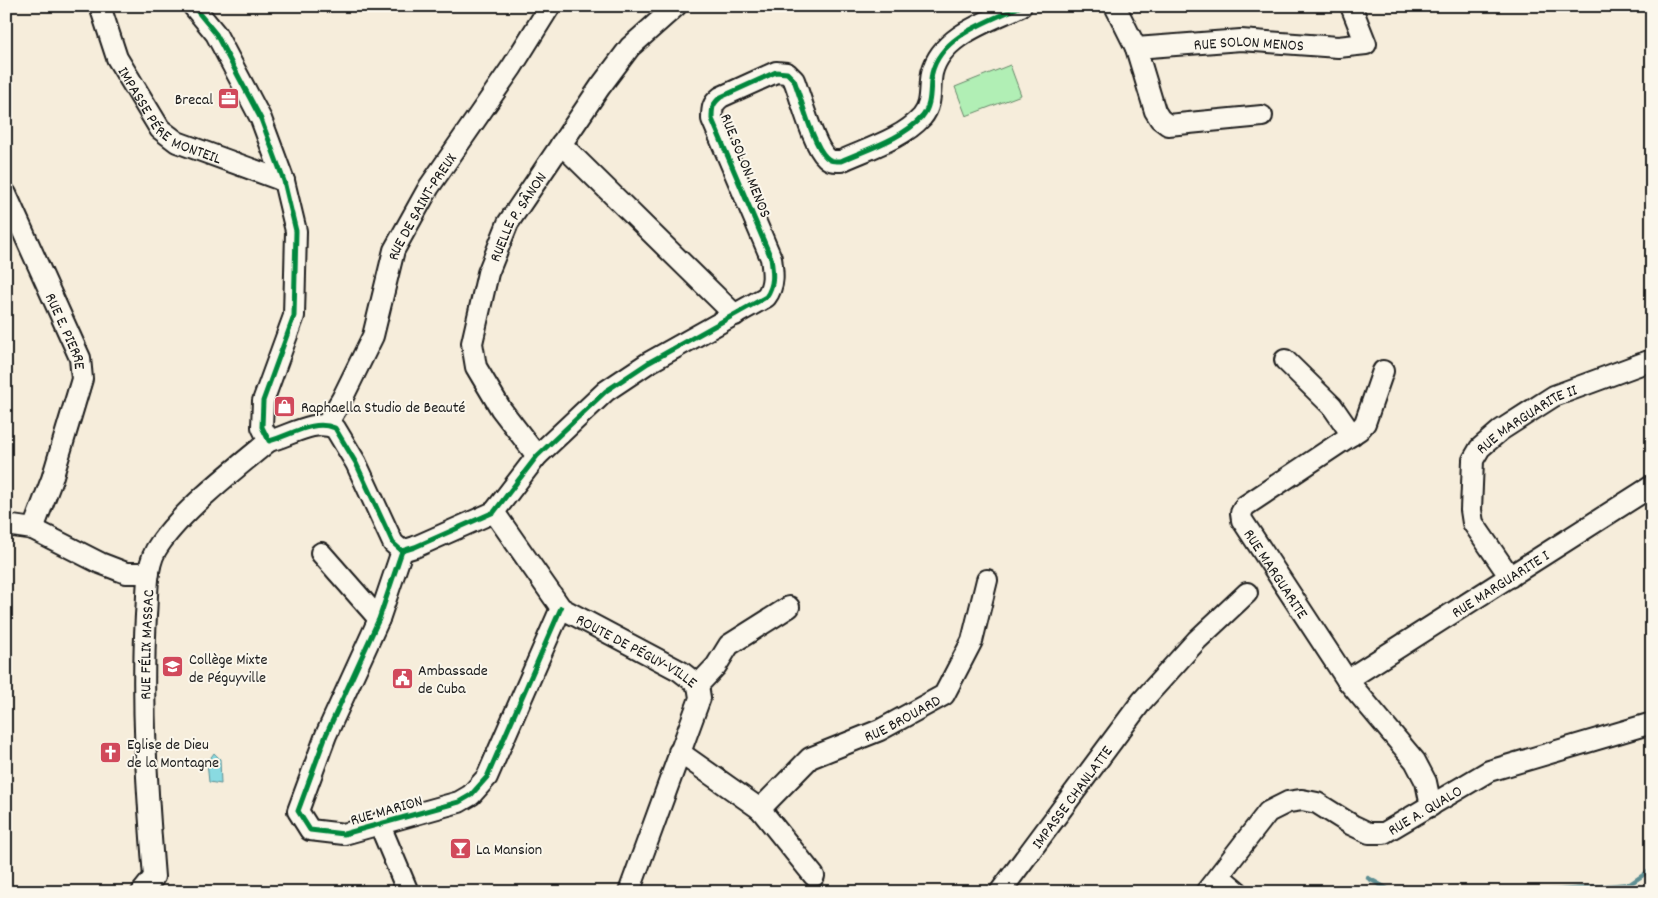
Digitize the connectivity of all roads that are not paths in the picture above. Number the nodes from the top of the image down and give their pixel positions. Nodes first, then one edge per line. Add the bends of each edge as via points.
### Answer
1 (100, 6) edge
2 (193, 6) edge
3 (550, 6) edge
4 (676, 6) edge
5 (1021, 6) edge
6 (1115, 6) edge
7 (1351, 6) edge
8 (1136, 48) junction
9 (1262, 116) dead end
10 (561, 144) junction
11 (284, 181) junction
12 (6, 194) edge
13 (735, 315) junction
14 (1285, 360) dead end
15 (1649, 361) dead end
16 (1383, 371) dead end
17 (326, 424) junction
18 (1352, 435) junction
19 (269, 441) junction
20 (537, 456) junction
21 (1652, 486) edge
22 (494, 512) junction
23 (6, 526) edge
24 (33, 529) junction
25 (402, 550) junction
26 (321, 553) dead end
27 (149, 573) junction
28 (1510, 577) junction
29 (987, 580) dead end
30 (1247, 593) dead end
31 (789, 607) dead end
32 (561, 608) junction
33 (378, 619) junction
34 (1347, 680) junction
35 (698, 685) junction
36 (1652, 723) edge
37 (679, 752) junction
38 (1431, 806) junction
39 (760, 809) junction
40 (379, 823) junction
41 (814, 876) dead end
42 (1219, 876) junction
43 (142, 892) edge
44 (408, 892) edge
45 (629, 892) edge
46 (1000, 892) edge
47 (1206, 892) edge
48 (1238, 892) edge

1 - 11 street, IMPASSE PÉRE MONTEIL via 117,58 160,129 177,142
2 - 11 street via 216,34 261,119
3 - 17 street, RUE DE SAINT-PREUX via 512,67 428,187 394,250 373,336
4 - 10 street, RUELLE P. SÂNON via 630,47
5 - 13 street, RUE SOLON MENOS via 970,31 948,46 932,73 931,99 923,116 898,135 841,161 833,162 827,158 819,146 794,80 787,73 776,72 714,102 712,119 771,258 774,276 772,290 766,297
6 - 8 street
7 - 8 street, RUE SOLON MENOS via 1366,44 1338,47 1241,40
8 - 9 street via 1155,111 1168,125
10 - 13 street
10 - 20 street, RUELLE P. SÂNON via 508,223 488,273 472,343 476,367 483,382
11 - 19 street via 296,231 294,316 263,401 262,427
12 - 24 street, RUE E. PIERRE via 80,358 82,379 52,479
13 - 20 street, RUE SOLON MENOS via 648,363 606,391
14 - 18 street via 1332,406
15 - 28 street, RUE MARGUARITE II via 1554,396 1501,430 1480,448 1472,460 1473,524
16 - 18 street, RUE MARGUARITE via 1365,423
17 - 19 street via 317,423
17 - 25 street via 335,428 343,439 394,543
18 - 34 street, RUE MARGUARITE via 1245,506 1241,513 1242,520
19 - 27 street, RUE FÉLIX MASSAC via 184,517 157,546
20 - 22 street, RUE SOLON MENOS
21 - 28 street, RUE MARGUARITE I
22 - 25 street
22 - 32 street, ROUTE DE PÉGUY-VILLE
23 - 24 street
24 - 27 street via 126,573
25 - 33 street, RUE MARION
26 - 33 street
27 - 43 street, RUE FÉLIX MASSAC via 144,652 144,755 154,877
28 - 34 street, RUE MARGUARITE I
29 - 39 street, RUE BROUARD via 972,641 944,695 880,730 810,758
30 - 46 street, IMPASSE CHANLATTE via 1197,640 1142,701
31 - 35 street via 729,646
32 - 35 street, ROUTE DE PÉGUY-VILLE via 680,671
32 - 40 street, RUE MARION via 487,777 477,789 459,802
33 - 40 street, RUE MARION via 326,735 298,811 310,830 344,834
34 - 38 street, RUE MARGUARITE via 1415,761 1426,782
35 - 37 street, ROUTE DE PÉGUY-VILLE via 700,698
36 - 38 street, RUE A. QUALO via 1489,771
37 - 39 street
37 - 45 street, ROUTE DE PÉGUY-VILLE
38 - 42 street, RUE A. QUALO via 1384,833 1369,833 1316,803 1288,802 1268,812
39 - 41 street
40 - 44 street
42 - 47 street, RUE A. QUALO
42 - 48 street

